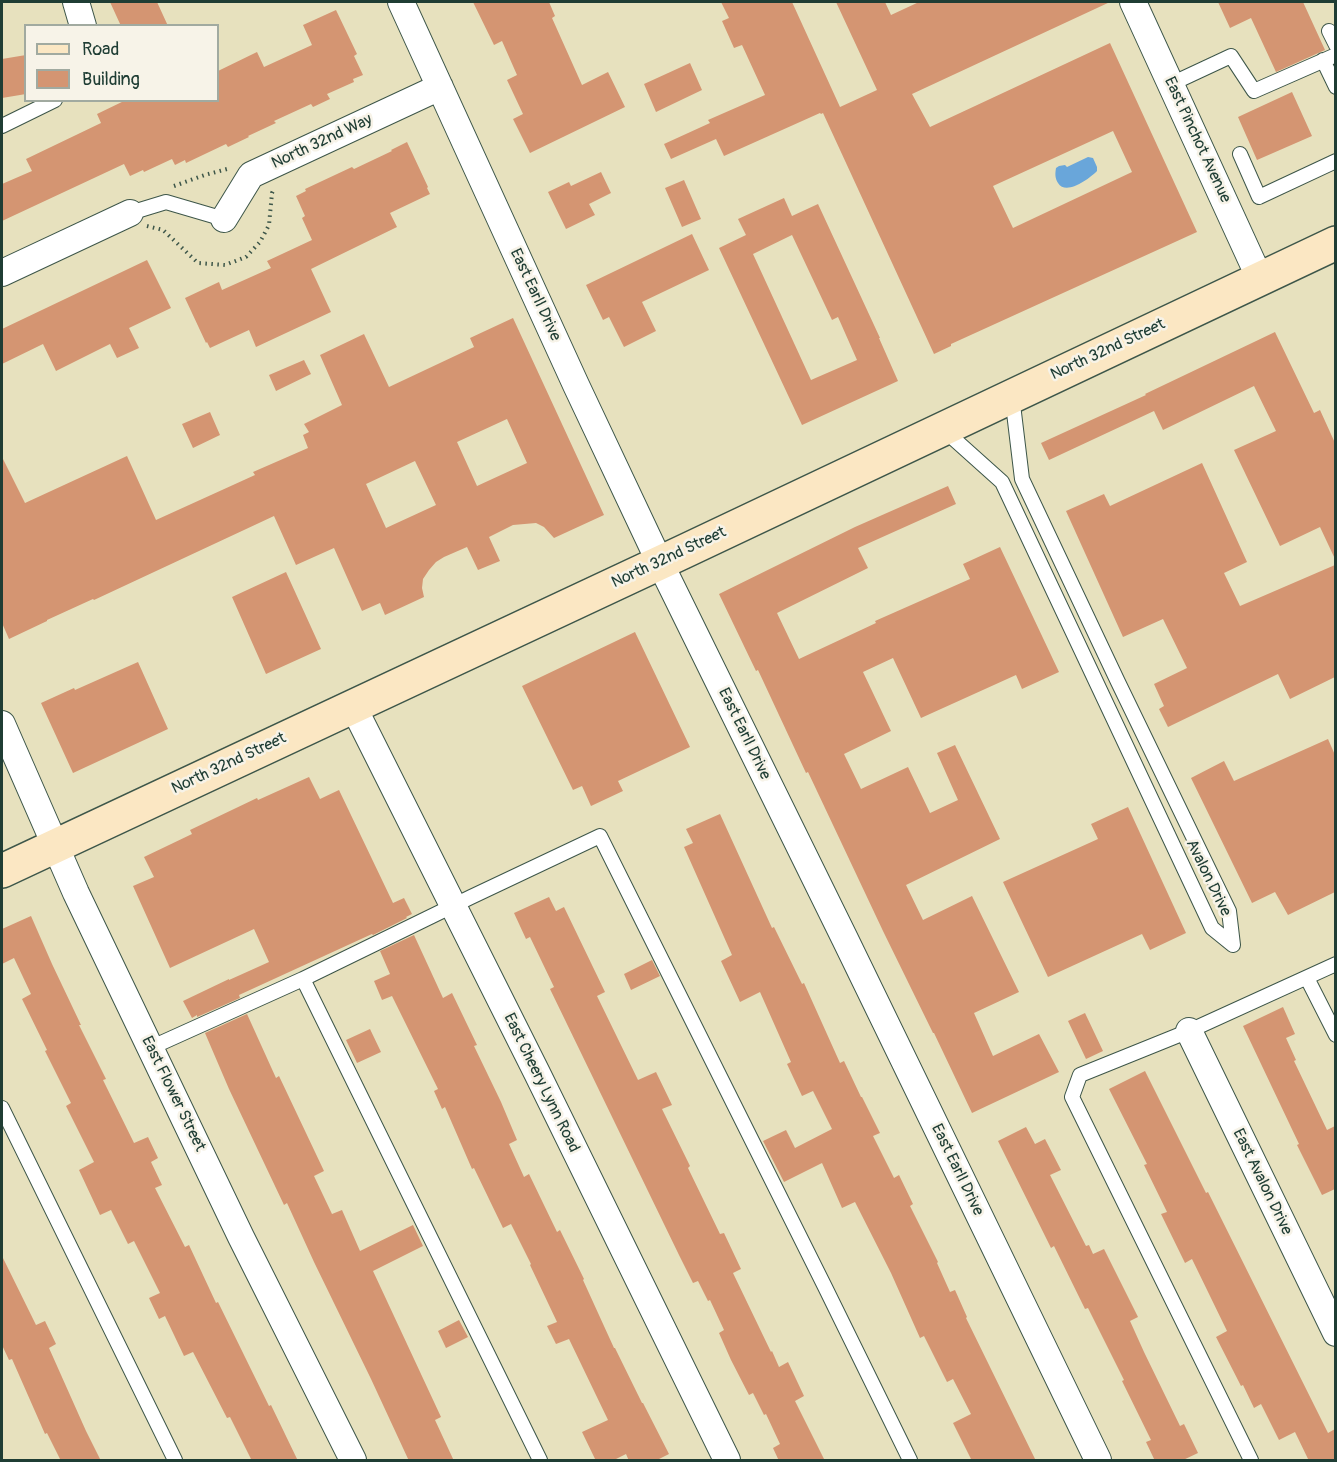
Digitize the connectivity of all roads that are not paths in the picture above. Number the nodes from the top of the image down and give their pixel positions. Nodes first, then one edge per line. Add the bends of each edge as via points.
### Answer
1 (76, 2) edge
2 (401, 2) edge
3 (1133, 2) edge
4 (82, 24) edge
5 (1329, 31) dead end
6 (1335, 45) edge
7 (1329, 57) edge
8 (1171, 84) junction
9 (440, 87) junction
10 (1335, 87) edge
11 (51, 102) edge
12 (2, 126) edge
13 (1240, 154) dead end
14 (1335, 161) edge
15 (130, 213) joint
16 (224, 219) joint
17 (1335, 243) edge
18 (2, 273) edge
19 (1260, 279) junction
20 (1012, 396) junction
21 (942, 429) junction
22 (660, 563) junction
23 (353, 706) junction
24 (2, 724) edge
25 (56, 846) junction
26 (2, 871) edge
27 (453, 906) junction
28 (1335, 964) edge
29 (1307, 978) junction
30 (303, 979) junction
31 (1189, 1030) junction
32 (1335, 1035) edge
33 (150, 1048) junction
34 (2, 1108) edge
35 (1335, 1333) edge
36 (175, 1461) edge
37 (353, 1461) edge
38 (540, 1461) edge
39 (727, 1461) edge
40 (910, 1461) edge
41 (1098, 1461) edge
42 (1251, 1461) edge

1 - 4 street
2 - 9 street, East Earll Drive
3 - 8 street, East Pinchot Avenue
5 - 6 lane
7 - 8 lane via 1254,91 1231,56
7 - 10 lane
8 - 19 street, East Pinchot Avenue
9 - 16 street, North 32nd Way via 251,175
9 - 22 street, East Earll Drive
11 - 12 lane
13 - 14 lane via 1259,196
15 - 16 lane via 166,202
15 - 18 street
17 - 19 main road, North 32nd Street
19 - 20 main road, North 32nd Street
20 - 21 main road, North 32nd Street
20 - 21 lane, Avalon Drive via 1022,479 1229,911 1233,945 1212,928 1002,482
21 - 22 main road, North 32nd Street
22 - 23 main road, North 32nd Street
22 - 41 street, East Earll Drive
23 - 25 main road, North 32nd Street
23 - 27 street, East Cheery Lynn Road
24 - 25 street, East Flower Street
25 - 26 main road, North 32nd Street
25 - 33 street, East Flower Street
27 - 30 lane
27 - 39 street, East Cheery Lynn Road
27 - 40 lane via 600,836
28 - 29 lane
29 - 31 lane
29 - 32 lane
30 - 33 lane
30 - 38 lane
31 - 35 street, East Avalon Drive
31 - 42 lane via 1080,1076 1072,1097
33 - 37 street, East Flower Street
34 - 36 lane

